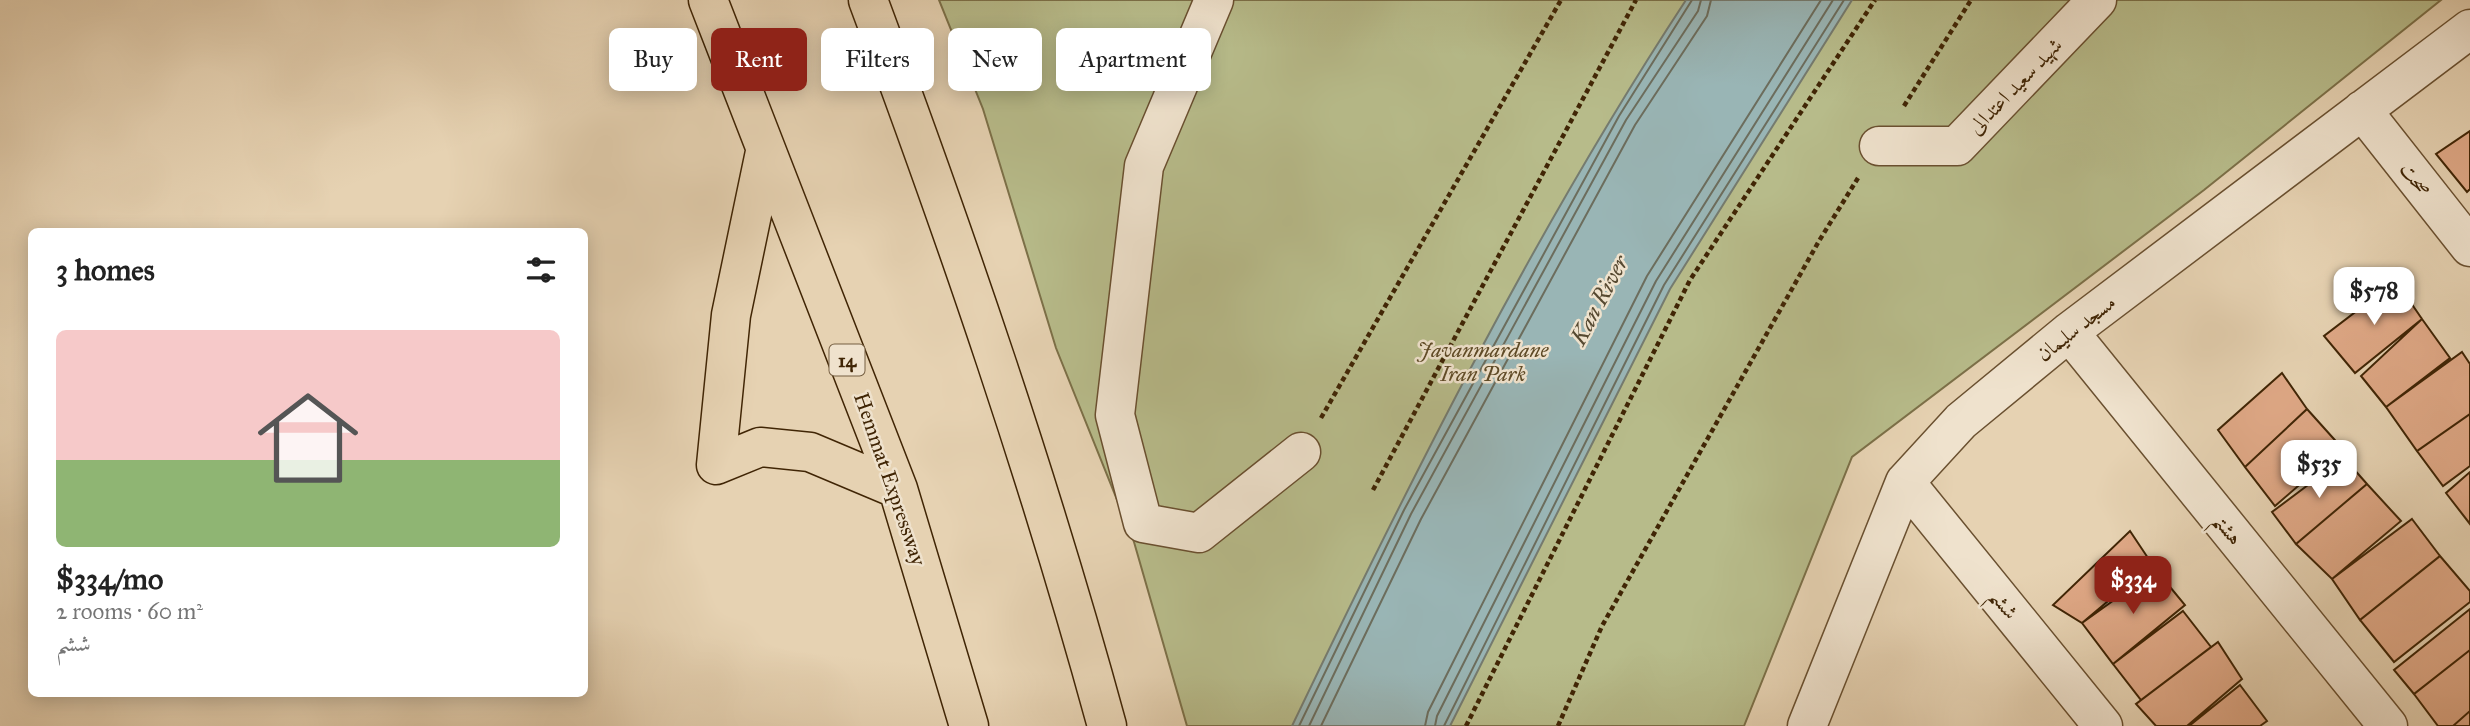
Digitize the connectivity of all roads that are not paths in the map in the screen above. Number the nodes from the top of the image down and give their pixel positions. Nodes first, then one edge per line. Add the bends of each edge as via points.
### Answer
1 (708, 0) edge
2 (868, 0) edge
3 (1214, 0) edge
4 (2097, 0) edge
5 (2470, 29) edge
6 (2362, 110) junction
7 (1879, 146) road end
8 (765, 152) junction
9 (2470, 247) edge
10 (2069, 332) junction
11 (1301, 452) road end
12 (1905, 482) junction
13 (898, 489) junction
14 (969, 726) edge
15 (1107, 726) edge
16 (1807, 726) edge
17 (2102, 726) edge
18 (2388, 726) edge

1 - 8 highway, Hemmat Expressway / 14
2 - 15 highway via 947,214 1067,578
3 - 11 street via 1144,166 1115,415 1143,523 1199,533
4 - 7 street, شهید سعید اعتدالی via 1957,146
5 - 6 street, مسجد سلیمان
6 - 9 street, صحت
6 - 10 street, مسجد سلیمان
8 - 13 highway, Hemmat Expressway / 14
8 - 13 highway via 731,315 716,464 760,447 810,452
10 - 12 street, مسجد سلیمان via 1961,421
10 - 18 street, هشتم
12 - 16 street, مسجد سلیمان
12 - 17 street, ششم
13 - 14 highway, Hemmat Expressway / 14

